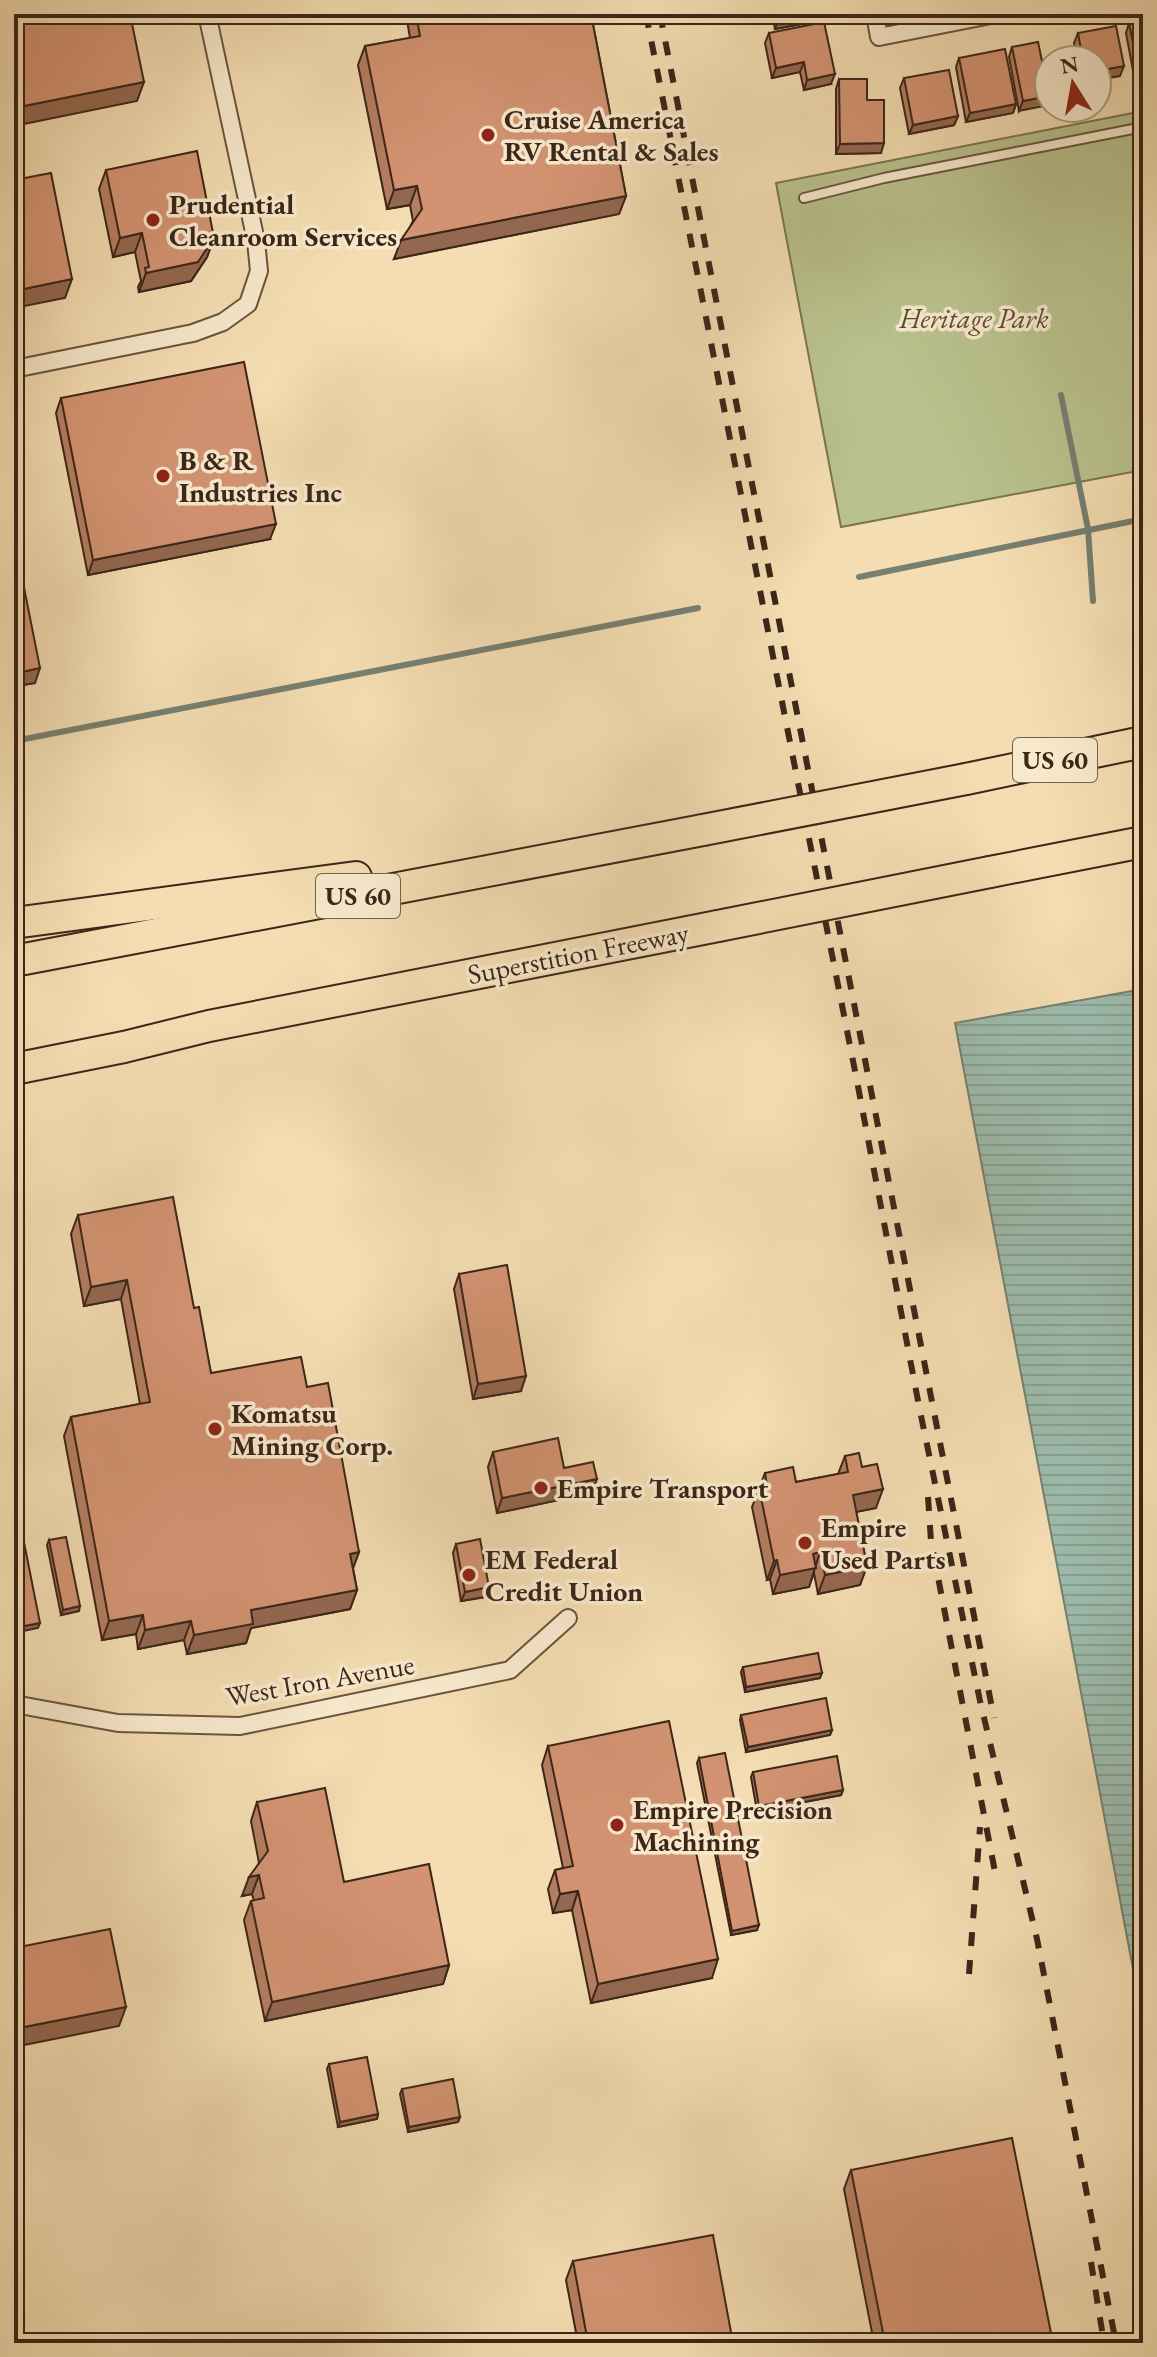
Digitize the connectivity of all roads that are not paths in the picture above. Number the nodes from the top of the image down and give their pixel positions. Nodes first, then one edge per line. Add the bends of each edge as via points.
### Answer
1 (207, 14) edge
2 (875, 14) edge
3 (996, 14) edge
4 (1143, 127) edge
5 (804, 198) dead end
6 (14, 369) edge
7 (1143, 742) edge
8 (703, 830) junction
9 (1143, 842) edge
10 (14, 923) edge
11 (14, 961) edge
12 (124, 1047) junction
13 (14, 1069) edge
14 (14, 1077) edge
15 (568, 1618) dead end
16 (14, 1704) edge

1 - 6 street via 256,241 259,271 248,304 223,322 193,333
2 - 3 street via 879,37
4 - 5 lane
7 - 8 highway, US 60, bridge
8 - 10 highway
8 - 11 highway, US 60
9 - 12 highway, Superstition Freeway, bridge
12 - 13 highway, Superstition Freeway
12 - 14 highway
15 - 16 street, West Iron Avenue via 510,1670 240,1726 118,1723

